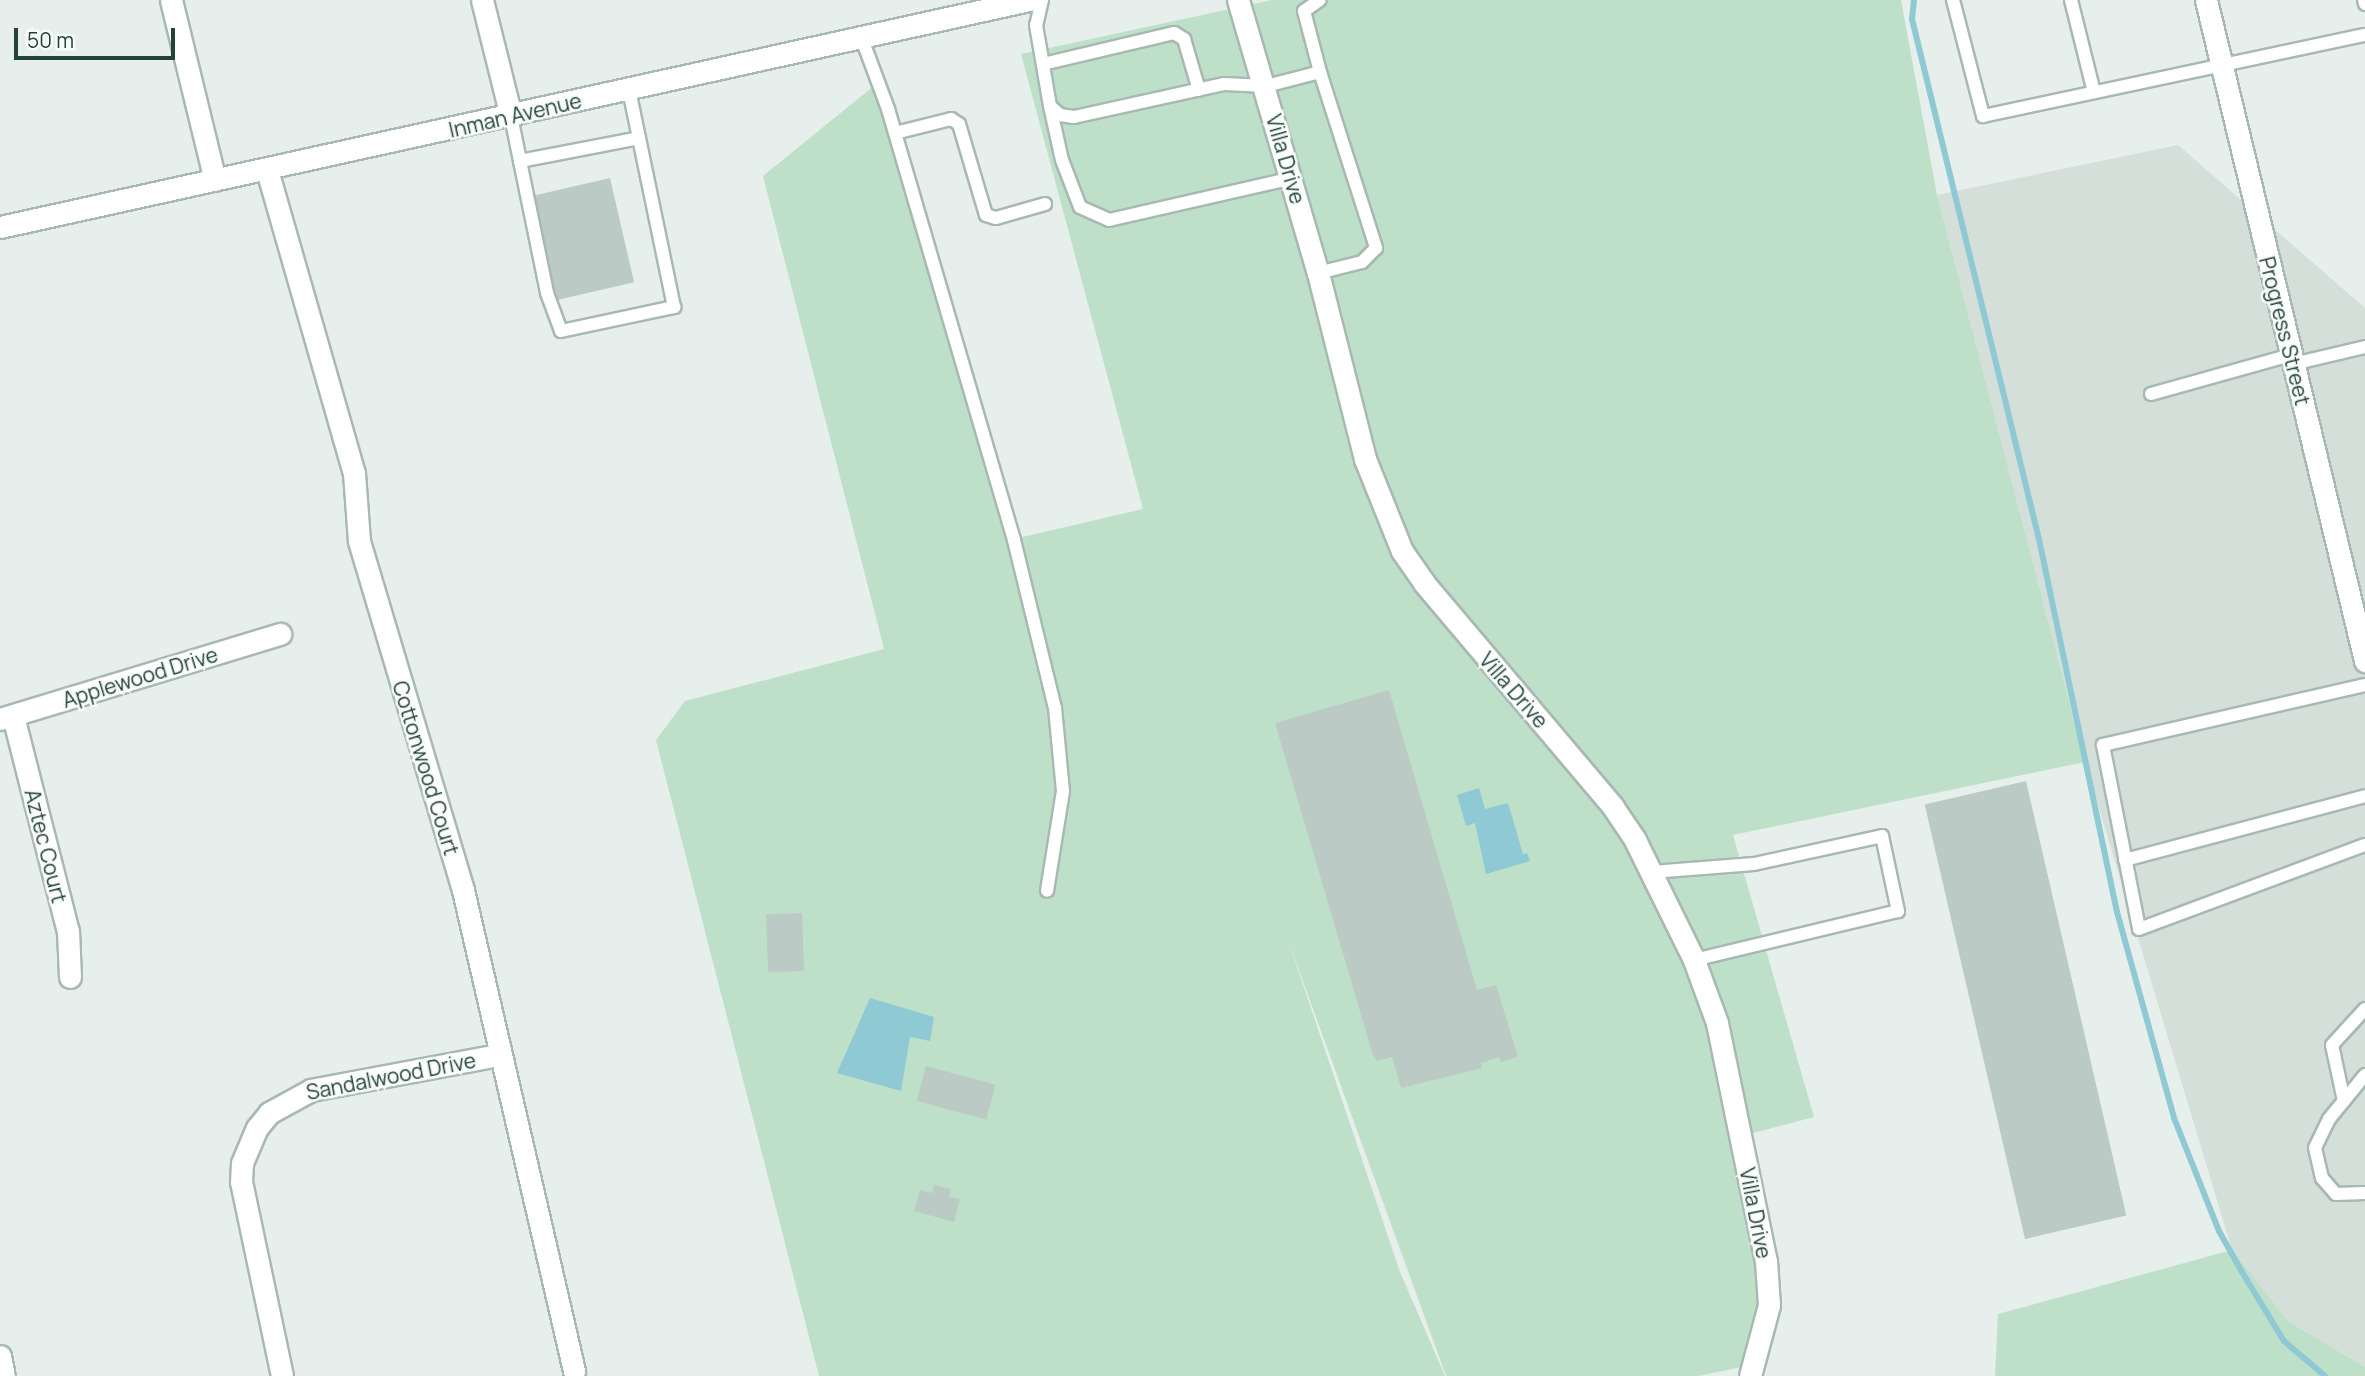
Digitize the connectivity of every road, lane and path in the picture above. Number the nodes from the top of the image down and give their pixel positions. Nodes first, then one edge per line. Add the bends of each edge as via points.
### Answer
1 (171, 0) edge
2 (482, 0) edge
3 (1029, 0) edge
4 (1042, 0) edge
5 (1238, 0) edge
6 (1320, 0) edge
7 (1953, 0) edge
8 (2071, 0) edge
9 (2206, 0) edge
10 (2365, 35) edge
11 (862, 39) junction
12 (1043, 64) junction
13 (2221, 65) junction
14 (1320, 72) junction
15 (1266, 86) junction
16 (1199, 89) junction
17 (629, 90) junction
18 (2094, 92) junction
19 (1050, 106) junction
20 (511, 116) junction
21 (895, 133) junction
22 (639, 138) junction
23 (520, 161) junction
24 (267, 170) junction
25 (1292, 178) junction
26 (215, 180) junction
27 (1045, 204) dead end
28 (0, 227) edge
29 (1318, 273) junction
30 (2365, 347) edge
31 (2292, 359) junction
32 (2151, 394) dead end
33 (280, 634) dead end
34 (2365, 661) edge
35 (2365, 685) edge
36 (7, 718) edge
37 (2365, 796) edge
38 (2365, 845) edge
39 (2125, 860) junction
40 (1652, 872) junction
41 (1047, 891) dead end
42 (1694, 960) junction
43 (70, 977) dead end
44 (2365, 1009) edge
45 (498, 1055) junction
46 (2365, 1075) edge
47 (2343, 1101) junction
48 (2365, 1193) edge
49 (0, 1356) edge
50 (574, 1371) dead end
51 (4, 1376) edge
52 (282, 1376) edge
53 (1750, 1376) edge

1 - 26 street
2 - 20 street
3 - 11 street, Inman Avenue
4 - 12 lane via 1036,25
5 - 15 street, Villa Drive
6 - 14 lane via 1304,11
7 - 18 lane via 1983,116
8 - 18 lane
9 - 13 street, Progress Street
10 - 13 lane
11 - 17 street, Inman Avenue
11 - 21 lane
12 - 16 lane via 1174,33 1184,39
12 - 19 lane
13 - 18 lane
13 - 31 street, Progress Street
14 - 15 lane
14 - 29 lane via 1376,248 1362,262
15 - 16 lane via 1240,82
15 - 25 street, Villa Drive
16 - 19 lane via 1074,117 1060,115
17 - 20 street, Inman Avenue
17 - 22 lane
19 - 25 lane via 1062,160 1080,207 1109,220
20 - 23 lane
20 - 24 street, Inman Avenue
21 - 27 lane via 951,119 959,124 986,215 996,218
21 - 41 lane via 1017,551 1055,708 1063,791
22 - 23 lane
22 - 23 lane via 674,307 561,331 547,293
24 - 26 street, Inman Avenue
24 - 45 street, Cottonwood Court via 354,473 359,541 463,890
25 - 29 street, Villa Drive
26 - 28 street, Inman Avenue
29 - 40 street, Villa Drive via 1365,459 1402,551 1613,807
30 - 31 lane
31 - 32 lane
31 - 34 street, Progress Street
33 - 36 street, Applewood Drive
35 - 39 lane via 2103,745
36 - 43 street, Aztec Court via 68,931
37 - 39 lane
38 - 39 lane via 2139,929
40 - 42 street, Villa Drive
40 - 42 lane via 1754,864 1882,836 1898,911
42 - 53 street, Villa Drive via 1717,1023 1766,1261 1769,1305
44 - 47 lane via 2332,1045
45 - 50 street, Cottonwood Court
45 - 52 street, Sandalwood Drive via 311,1090 285,1102 257,1128 248,1144 241,1182
46 - 47 lane
47 - 48 lane via 2320,1132 2317,1164 2336,1194
49 - 51 street

